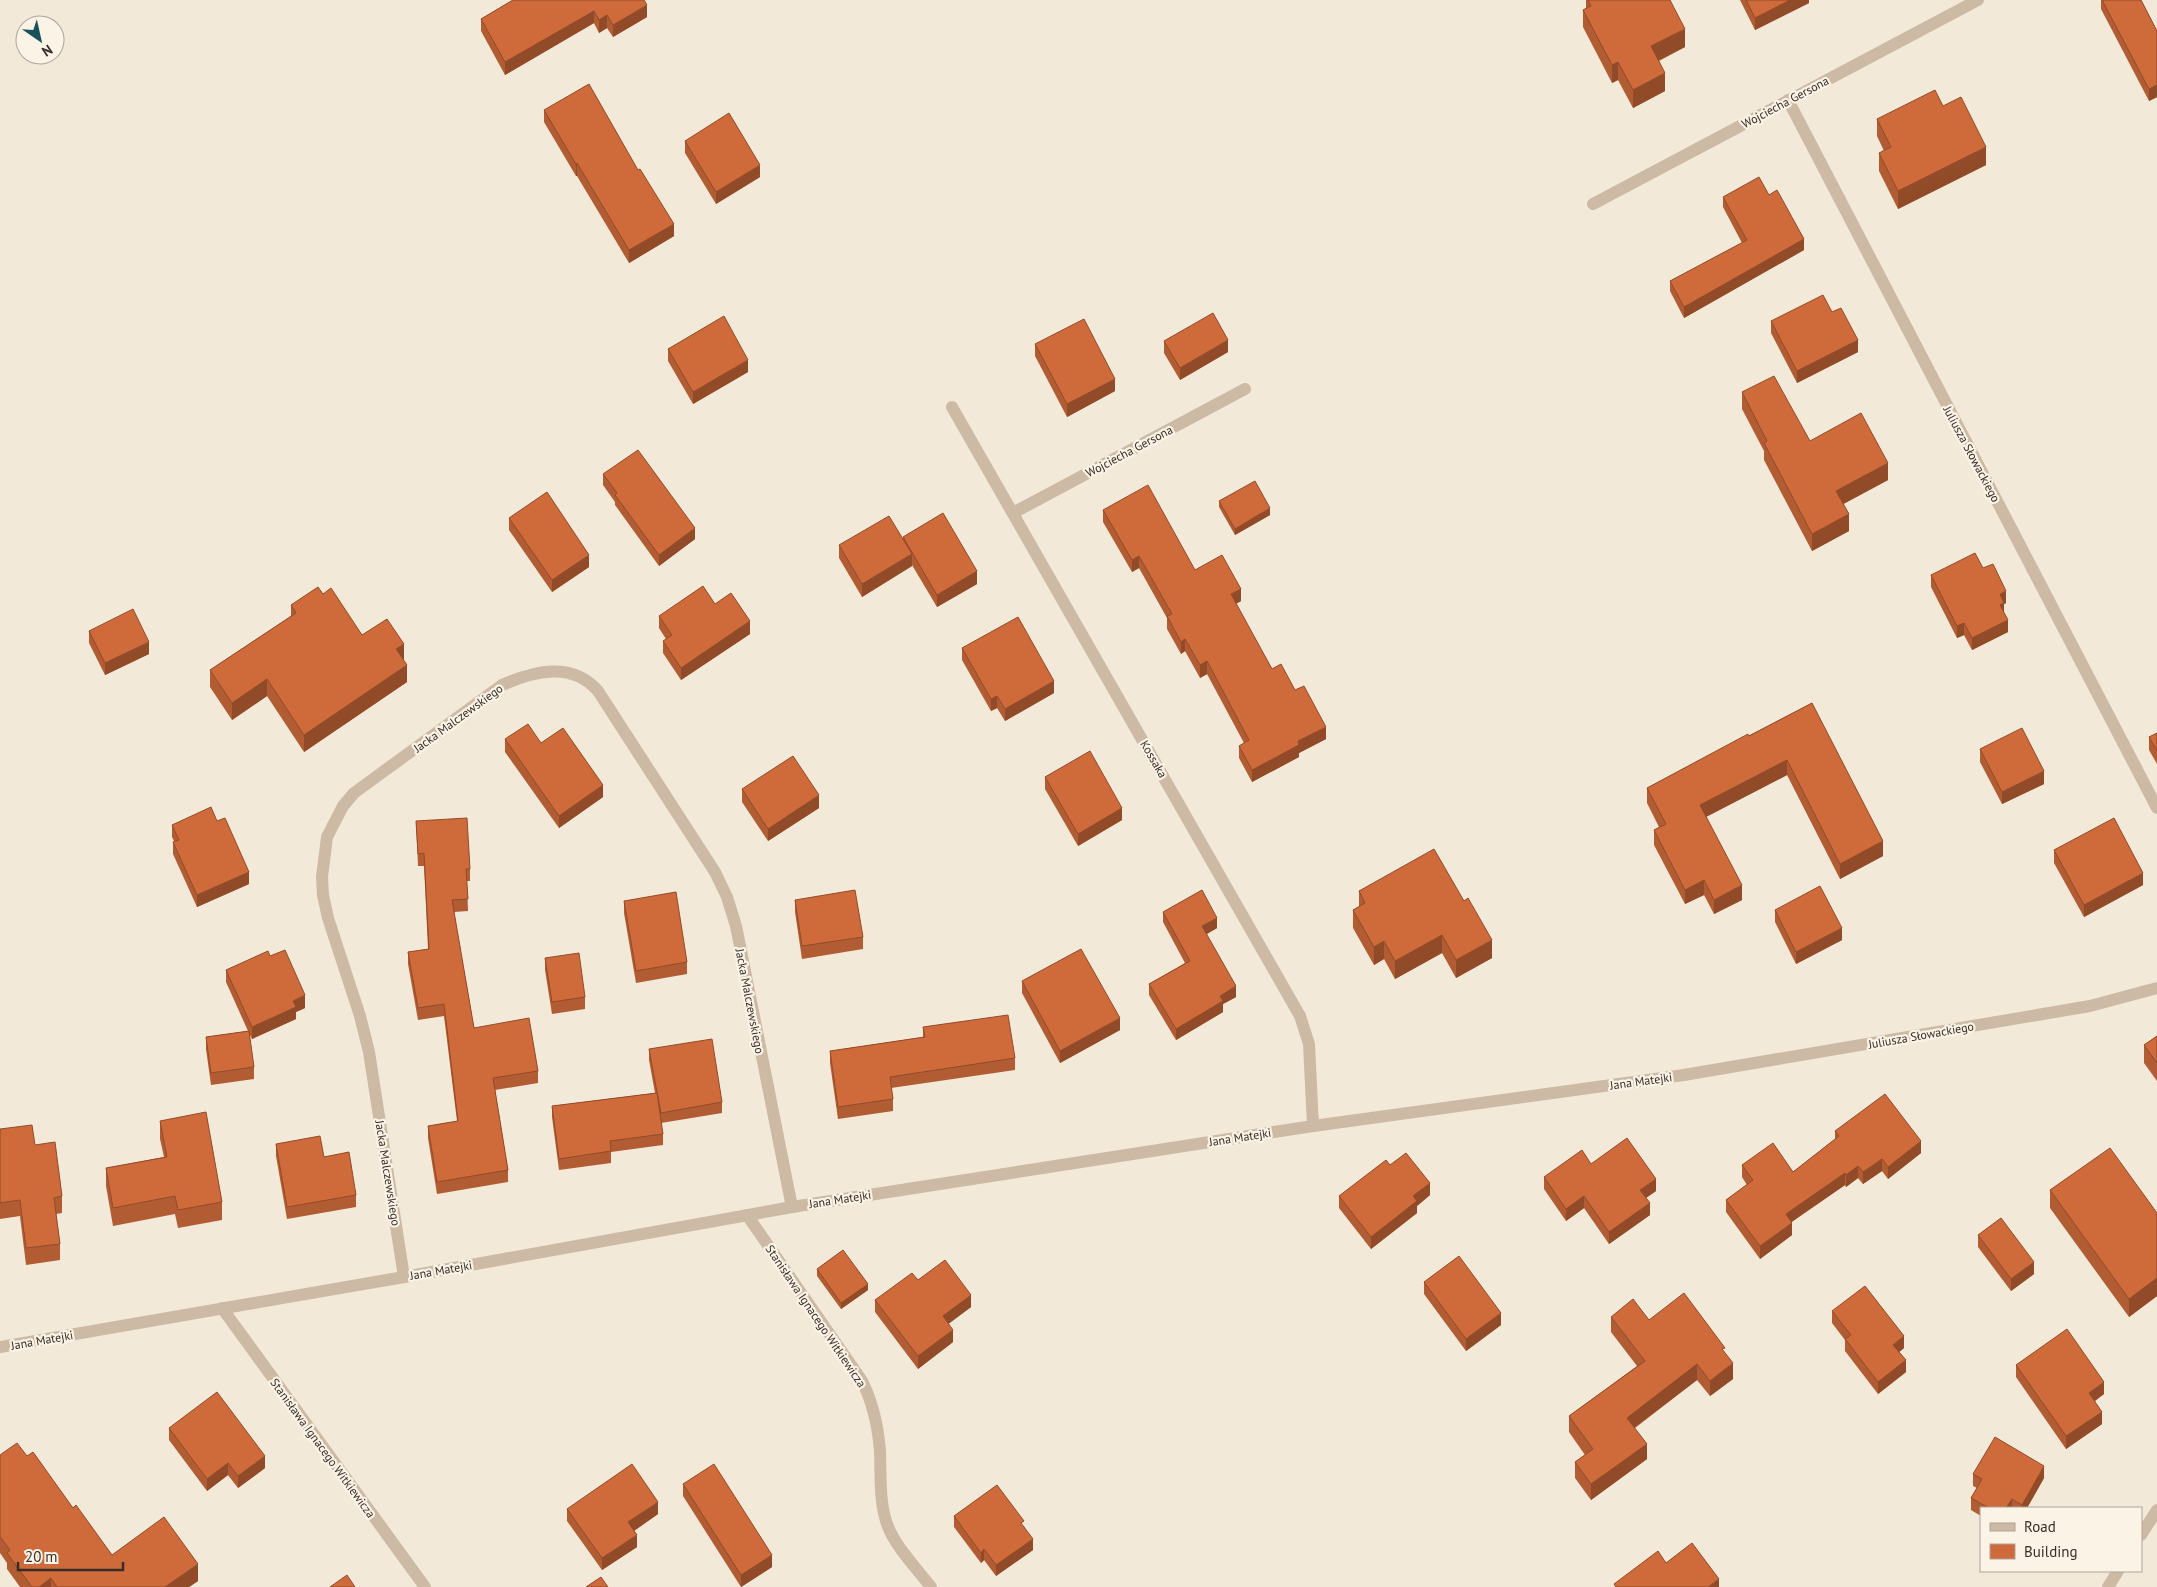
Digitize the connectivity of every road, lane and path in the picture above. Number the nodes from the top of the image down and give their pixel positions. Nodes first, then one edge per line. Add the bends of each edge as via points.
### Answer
1 (1978, 0) edge
2 (1788, 100) junction
3 (1593, 204) dead end
4 (1245, 389) dead end
5 (952, 407) dead end
6 (1013, 513) junction
7 (2157, 808) edge
8 (2157, 988) edge
9 (1684, 1075) joint
10 (1313, 1126) junction
11 (792, 1207) junction
12 (747, 1214) junction
13 (404, 1277) junction
14 (222, 1308) junction
15 (0, 1347) edge
16 (2157, 1510) edge
17 (2142, 1533) edge
18 (2117, 1572) edge
19 (425, 1587) edge
20 (931, 1587) edge
21 (2108, 1587) edge

1 - 2 street, Wojciecha Gersona
2 - 3 street, Wojciecha Gersona
2 - 7 street, Juliusza Słowackiego
4 - 6 street, Wojciecha Gersona
5 - 6 street, Kossaka
6 - 10 street, Kossaka via 1300,1016 1309,1044
8 - 9 street, Juliusza Słowackiego via 2090,1006
9 - 10 street, Jana Matejki
10 - 11 street, Jana Matejki
11 - 12 street, Jana Matejki
11 - 13 street, Jacka Malczewskiego via 736,926 727,897 715,872 598,691 583,677 565,672 542,672 502,685 354,793 343,806 328,837 322,877 323,895 369,1052
12 - 13 street, Jana Matejki
12 - 20 street, Stanisława Ignacego Witkiewicza via 862,1381 871,1400 880,1451 886,1522 894,1539
13 - 14 street, Jana Matejki
14 - 15 street, Jana Matejki
14 - 19 street, Stanisława Ignacego Witkiewicza
16 - 17 street
18 - 21 street

